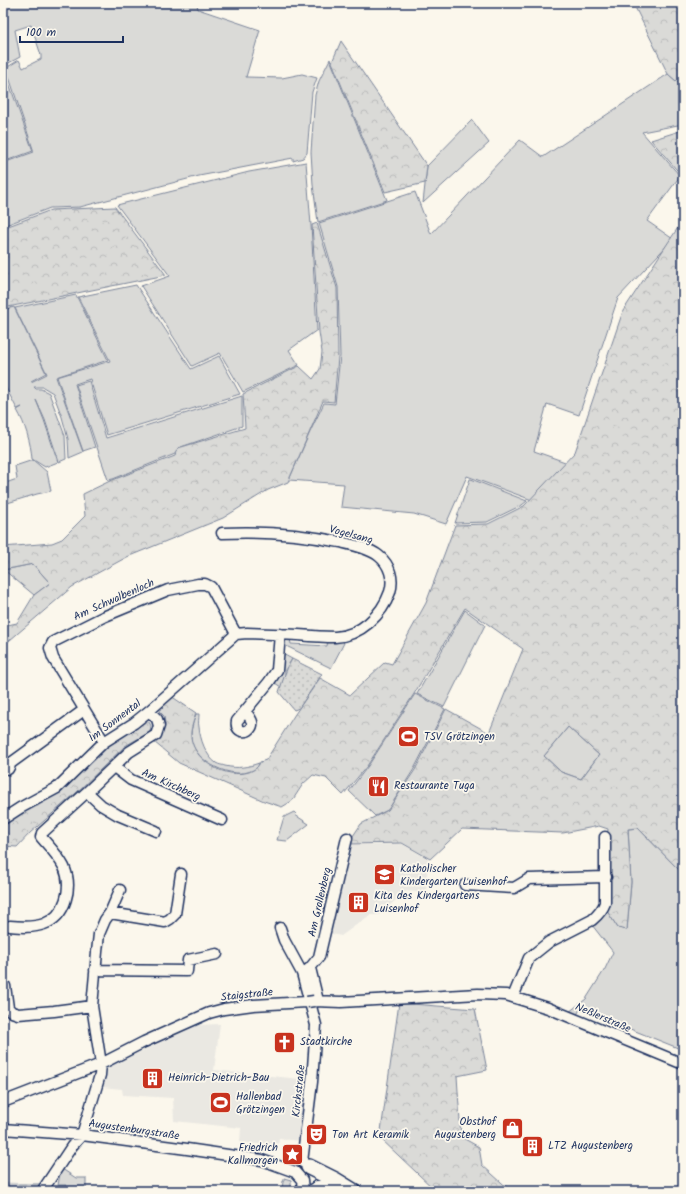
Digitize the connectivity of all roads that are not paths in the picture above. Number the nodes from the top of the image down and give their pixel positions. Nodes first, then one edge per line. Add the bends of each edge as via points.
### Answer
1 (222, 532) dead end
2 (236, 634) junction
3 (280, 634) junction
4 (84, 710) junction
5 (245, 711) dead end
6 (149, 712) junction
7 (104, 742) junction
8 (114, 767) junction
9 (8, 769) dead end
10 (88, 792) junction
11 (3, 819) edge
12 (222, 820) dead end
13 (156, 831) dead end
14 (605, 837) dead end
15 (347, 838) dead end
16 (181, 874) dead end
17 (606, 877) junction
18 (465, 885) dead end
19 (120, 890) dead end
20 (110, 913) junction
21 (10, 926) dead end
22 (280, 928) dead end
23 (217, 954) dead end
24 (95, 970) junction
25 (306, 970) junction
26 (5, 986) dead end
27 (513, 997) junction
28 (313, 1002) junction
29 (92, 1006) junction
30 (101, 1064) junction
31 (683, 1064) edge
32 (3, 1102) edge
33 (3, 1129) edge
34 (82, 1135) junction
35 (302, 1170) junction
36 (44, 1188) dead end
37 (332, 1189) edge
38 (303, 1191) edge
39 (309, 1191) edge
40 (353, 1191) edge

1 - 3 street, Vogelsang via 272,533 340,543 367,549 380,557 389,568 392,578 390,591 376,617 364,627 336,637
2 - 3 street, Vogelsang
2 - 4 street, Am Schwalbenloch via 211,587 205,584 168,590 103,616 53,642 50,646 53,658
2 - 6 street, Im Sonnental
3 - 5 street via 277,670
4 - 7 street, Am Schwalbenloch
4 - 9 street via 11,763
6 - 7 street, Im Sonnental
6 - 8 street via 160,726 156,735 129,752
7 - 11 street, Im Sonnental via 57,788
8 - 10 street
8 - 12 street, Am Kirchberg via 131,780
10 - 13 street via 118,815
10 - 21 street via 42,833 41,837 60,859 68,878 68,895 59,913 35,927
14 - 17 street
15 - 25 street, Am Grollenberg via 319,958
16 - 20 street via 175,914 170,919 164,922
17 - 18 street via 529,879 514,888
17 - 27 street via 603,909 592,920 549,942 529,958
19 - 20 street
20 - 24 street via 100,934
22 - 25 street via 284,940
23 - 24 street via 188,960 187,971
24 - 29 street
25 - 28 street
25 - 35 street, Kirchstraße via 316,1025
26 - 29 street via 8,1008 18,1014
27 - 28 street, Staigstraße via 478,994
27 - 31 street, Neßlerstraße via 548,1008
28 - 30 street, Staigstraße via 224,1009 193,1020
29 - 30 street
30 - 32 street, Staigstraße
30 - 34 street
33 - 34 street, Augustenburgstraße
34 - 35 street, Augustenburgstraße via 273,1160
34 - 36 street
35 - 37 highway
35 - 38 street, Kirchstraße
35 - 39 street, Kirchstraße via 309,1182
35 - 40 highway via 336,1180
37 - 39 street, Kirchstraße via 317,1186

